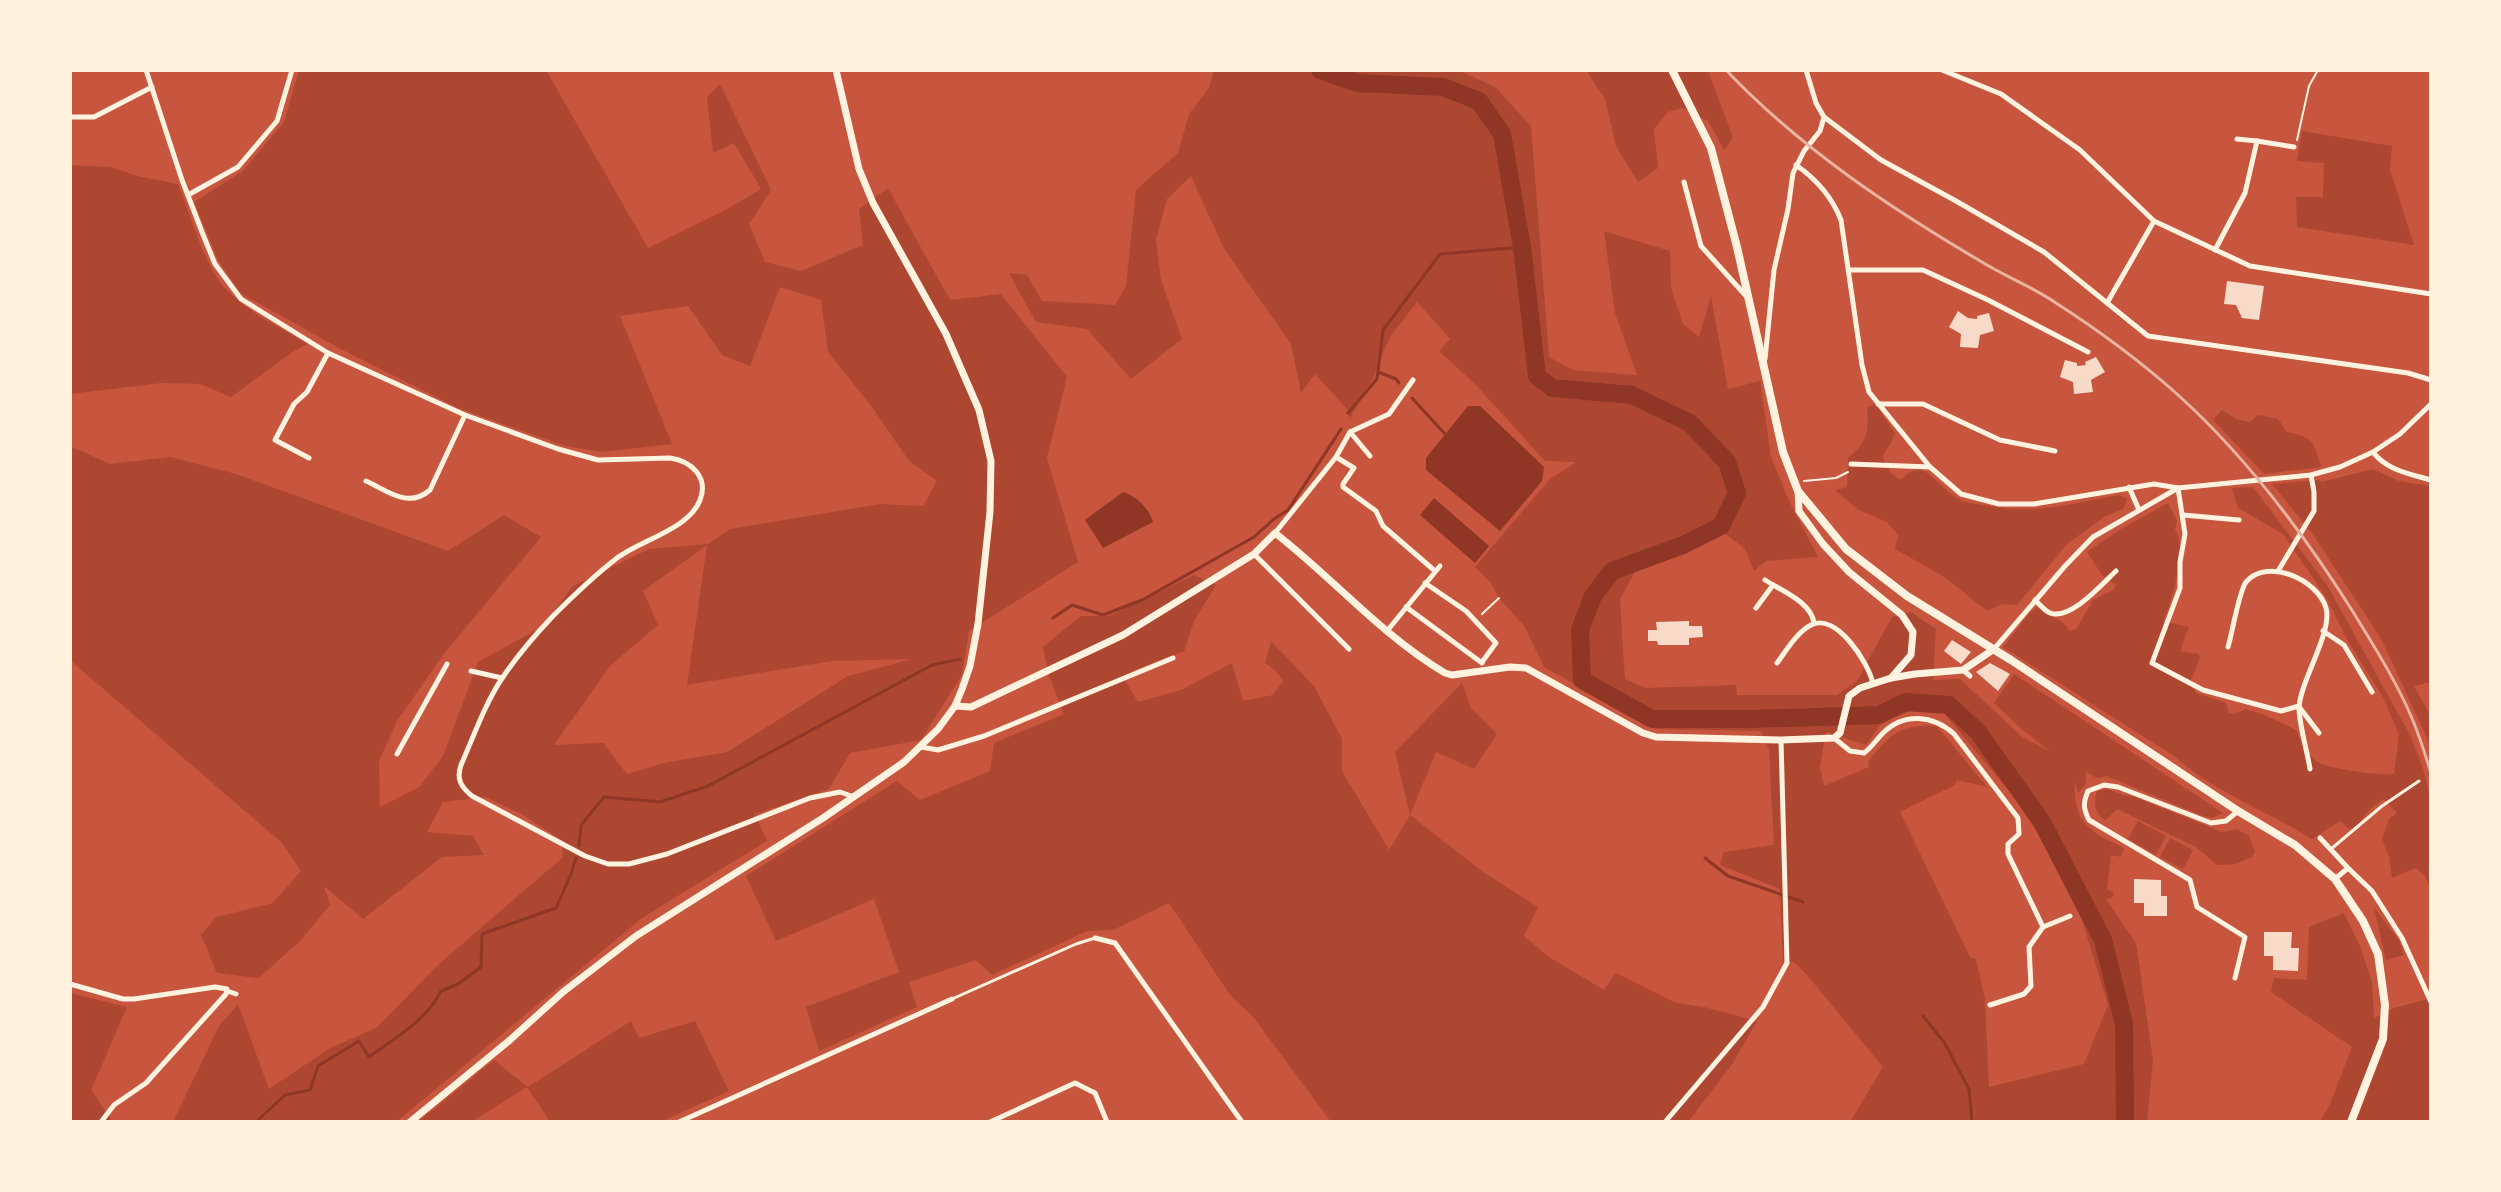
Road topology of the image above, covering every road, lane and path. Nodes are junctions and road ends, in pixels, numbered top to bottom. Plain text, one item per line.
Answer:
1 (146, 70) edge
2 (292, 70) edge
3 (836, 70) edge
4 (1672, 70) edge
5 (1806, 70) edge
6 (1942, 70) edge
7 (2318, 70) edge
8 (152, 87) junction
9 (70, 117) edge
10 (1824, 117) junction
11 (2237, 139) dead end
12 (2257, 141) junction
13 (2295, 146) joint
14 (1796, 165) junction
15 (1684, 182) dead end
16 (188, 195) junction
17 (2154, 221) junction
18 (2215, 250) junction
19 (1849, 270) junction
20 (2431, 294) edge
21 (1749, 299) junction
22 (2107, 303) junction
23 (2088, 352) dead end
24 (328, 353) junction
25 (1764, 368) junction
26 (1413, 380) dead end
27 (2431, 380) edge
28 (1878, 404) junction
29 (2431, 404) edge
30 (465, 415) junction
31 (1350, 432) junction
32 (2055, 451) dead end
33 (2373, 452) junction
34 (1370, 456) dead end
35 (1336, 457) junction
36 (309, 458) dead end
37 (1851, 464) joint
38 (1930, 467) junction
39 (2311, 475) junction
40 (2431, 480) edge
41 (366, 481) dead end
42 (2129, 487) junction
43 (1797, 488) junction
44 (2178, 488) junction
45 (2139, 510) junction
46 (2183, 515) junction
47 (2239, 520) dead end
48 (1275, 533) junction
49 (1254, 554) junction
50 (2116, 571) dead end
51 (2278, 571) junction
52 (1765, 580) dead end
53 (1425, 583) junction
54 (1773, 585) junction
55 (1499, 598) dead end
56 (2035, 600) junction
57 (1406, 607) junction
58 (1756, 608) dead end
59 (1475, 620) junction
60 (1814, 623) junction
61 (2323, 631) junction
62 (1386, 632) junction
63 (2228, 647) dead end
64 (1349, 649) dead end
65 (1994, 649) junction
66 (1173, 658) dead end
67 (1482, 662) junction
68 (1777, 663) dead end
69 (447, 664) dead end
70 (1963, 670) junction
71 (471, 671) dead end
72 (1482, 672) junction
73 (1970, 676) dead end
74 (502, 678) junction
75 (1891, 678) junction
76 (1873, 684) junction
77 (2372, 692) dead end
78 (955, 706) junction
79 (2299, 706) junction
80 (2319, 733) dead end
81 (1834, 738) junction
82 (1781, 740) junction
83 (921, 747) junction
84 (397, 754) dead end
85 (2310, 769) dead end
86 (2419, 781) dead end
87 (855, 797) junction
88 (2238, 811) junction
89 (2320, 838) dead end
90 (2331, 849) junction
91 (2348, 868) junction
92 (2335, 879) junction
93 (2070, 916) dead end
94 (2043, 927) junction
95 (1095, 938) joint
96 (2235, 978) dead end
97 (70, 984) edge
98 (227, 991) junction
99 (236, 994) dead end
100 (952, 999) joint
101 (2431, 1002) edge
102 (1990, 1005) dead end
103 (682, 1121) edge
104 (994, 1121) edge
105 (101, 1122) edge
106 (410, 1122) edge
107 (1107, 1122) edge
108 (1242, 1122) edge
109 (1665, 1122) edge
110 (2351, 1122) edge

1 - 8 street
2 - 16 street
3 - 78 main road
4 - 21 main road
5 - 10 street
6 - 17 street
7 - 13 path
8 - 9 street
8 - 16 street
10 - 14 street
10 - 22 street
11 - 12 street
12 - 13 street
12 - 18 street
14 - 19 street
14 - 25 street
15 - 21 street
16 - 24 street
17 - 18 street
17 - 22 street
18 - 20 street
19 - 23 street
19 - 28 street
21 - 25 main road
22 - 27 street
24 - 30 street
24 - 36 street
25 - 43 main road
26 - 31 street
28 - 32 street
28 - 38 street
29 - 33 street
30 - 41 street
30 - 74 street
31 - 34 street
31 - 35 street
33 - 39 street
33 - 40 street
35 - 48 street
35 - 53 street
37 - 38 street
37 - 43 path
38 - 42 street
39 - 44 street
39 - 51 street
42 - 44 street
42 - 45 street
43 - 65 main road
43 - 75 main road
44 - 45 street
44 - 46 street
45 - 56 street
46 - 47 street
46 - 79 street
48 - 49 main road
48 - 62 main road
49 - 64 street
49 - 78 main road
50 - 56 street
51 - 61 street
51 - 63 street
52 - 54 street
53 - 57 street
53 - 59 street
54 - 58 street
54 - 60 street
55 - 59 path
56 - 65 street
57 - 62 street
57 - 67 street
59 - 67 street
60 - 68 street
60 - 76 street
61 - 77 street
61 - 79 street
62 - 72 main road
65 - 70 main road
65 - 88 main road
66 - 83 street
67 - 72 street
69 - 84 street
70 - 73 street
70 - 75 main road
71 - 74 street
72 - 82 main road
74 - 87 street
75 - 76 main road
76 - 81 main road
78 - 83 main road
79 - 80 street
79 - 85 street
81 - 82 main road
81 - 94 street
82 - 109 street
83 - 87 main road
86 - 90 lane
87 - 106 main road
88 - 92 main road
88 - 96 street
89 - 90 street
90 - 91 street
91 - 92 street
91 - 101 street
92 - 110 main road
93 - 94 street
94 - 102 street
95 - 100 lane
95 - 108 street
97 - 98 street
98 - 99 street
98 - 105 street
100 - 103 street
104 - 107 street

